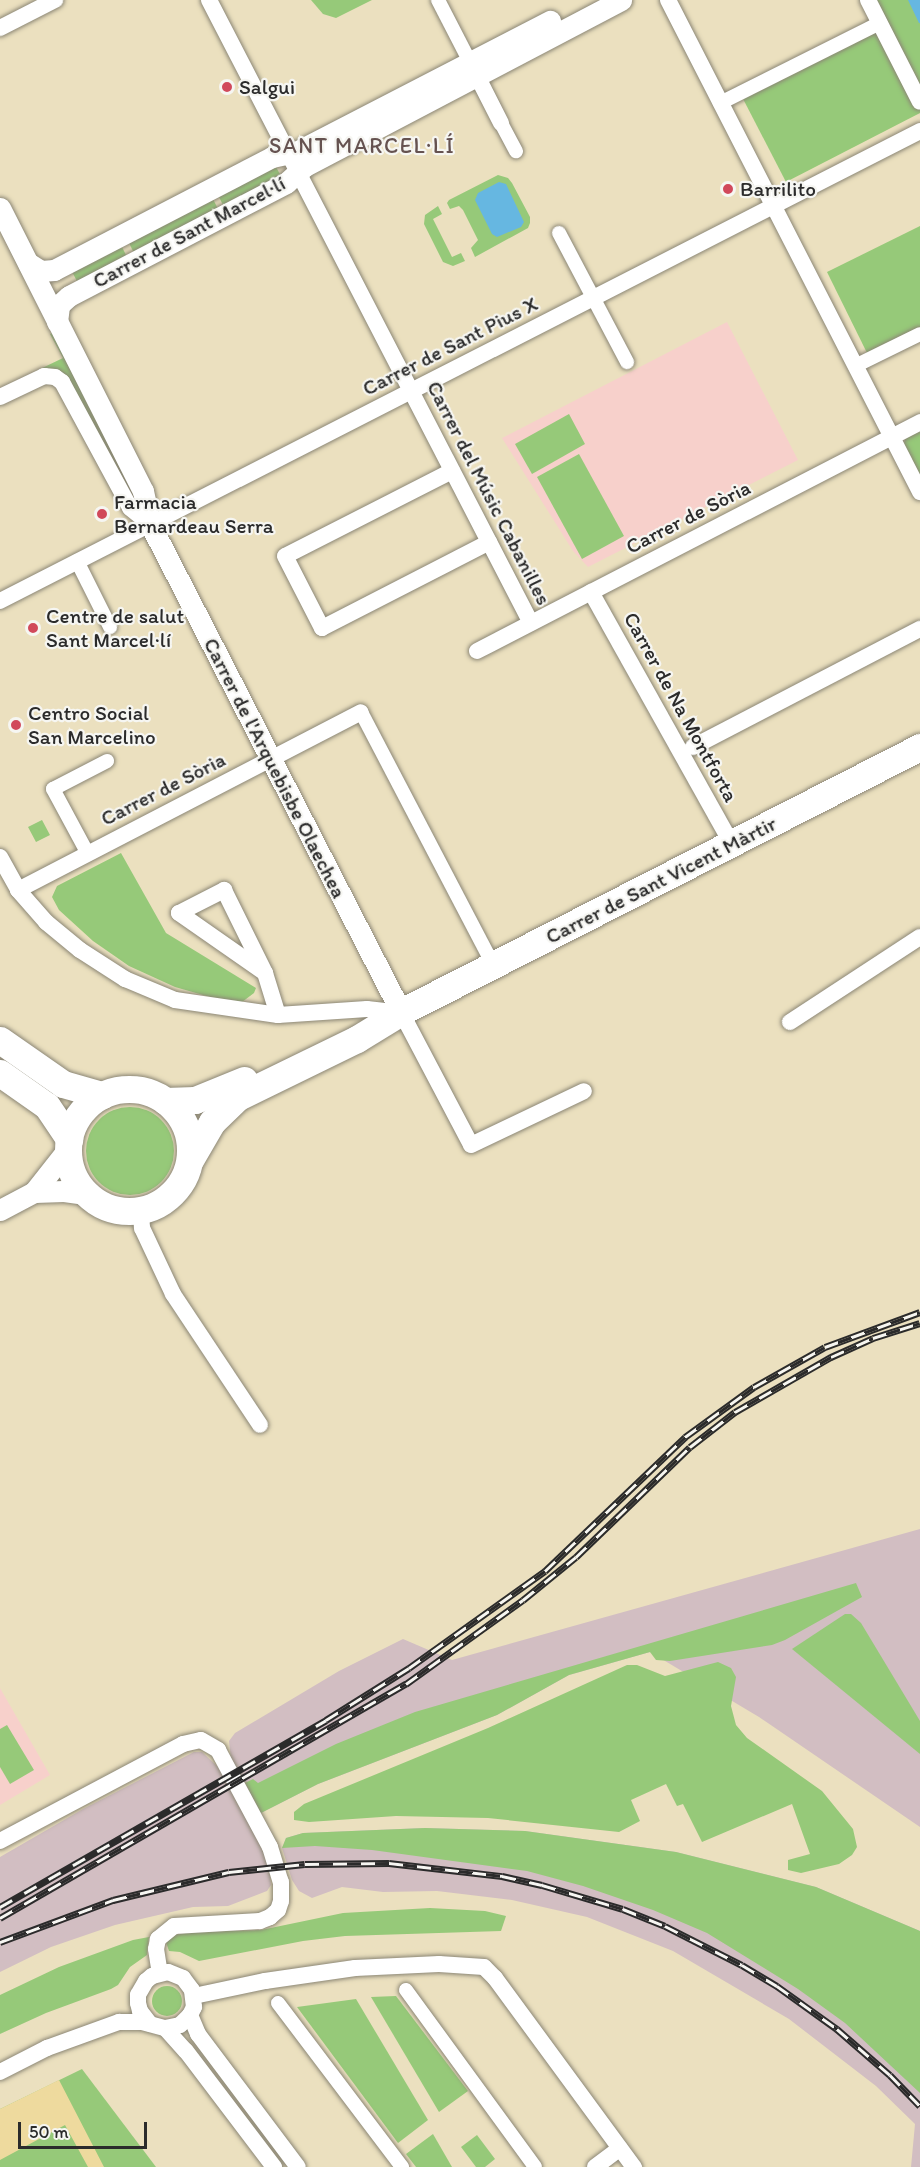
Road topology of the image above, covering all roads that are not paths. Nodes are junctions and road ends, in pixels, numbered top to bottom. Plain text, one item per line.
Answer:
1 (55, 0) edge
2 (209, 0) edge
3 (438, 0) edge
4 (591, 0) edge
5 (621, 0) edge
6 (668, 0) edge
7 (868, 0) edge
8 (880, 23) junction
9 (0, 28) edge
10 (473, 69) junction
11 (920, 102) edge
12 (720, 103) junction
13 (501, 123) joint
14 (920, 131) edge
15 (516, 151) dead end
16 (288, 153) junction
17 (298, 173) junction
18 (773, 205) junction
19 (0, 208) edge
20 (559, 233) dead end
21 (28, 263) junction
22 (593, 298) junction
23 (57, 322) junction
24 (920, 334) edge
25 (627, 362) dead end
26 (855, 366) junction
27 (410, 391) junction
28 (0, 397) edge
29 (920, 422) edge
30 (892, 437) junction
31 (452, 471) junction
32 (920, 492) edge
33 (150, 524) junction
34 (489, 542) junction
35 (77, 561) junction
36 (591, 592) junction
37 (0, 601) edge
38 (531, 624) junction
39 (110, 627) dead end
40 (920, 629) edge
41 (477, 651) dead end
42 (361, 712) joint
43 (693, 747) dead end
44 (920, 747) edge
45 (271, 759) junction
46 (107, 761) dead end
47 (732, 844) junction
48 (88, 854) junction
49 (0, 857) edge
50 (18, 890) junction
51 (920, 937) edge
52 (493, 964) junction
53 (265, 973) junction
54 (394, 1011) junction
55 (278, 1015) junction
56 (790, 1022) dead end
57 (0, 1040) edge
58 (0, 1073) edge
59 (584, 1091) dead end
60 (102, 1095) junction
61 (165, 1101) junction
62 (69, 1144) junction
63 (190, 1160) junction
64 (34, 1192) junction
65 (86, 1194) junction
66 (0, 1210) edge
67 (141, 1210) junction
68 (260, 1425) dead end
69 (0, 1841) edge
70 (160, 1973) junction
71 (406, 1990) dead end
72 (138, 1995) junction
73 (194, 1996) junction
74 (278, 2003) dead end
75 (190, 2015) junction
76 (119, 2022) junction
77 (158, 2026) junction
78 (0, 2072) edge
79 (620, 2148) junction
80 (274, 2167) edge
81 (298, 2167) edge
82 (402, 2167) edge
83 (535, 2167) edge
84 (595, 2167) edge
85 (634, 2167) edge

1 - 9 street
2 - 16 street, Carrer del Músic Cabanilles
3 - 10 street
4 - 10 street, Carrer de Sant Marcel·lí
5 - 10 street, Carrer de Sant Marcel·lí
6 - 12 street
7 - 8 street
8 - 11 street
8 - 12 street
10 - 13 street
10 - 16 street, Carrer de Sant Marcel·lí
10 - 17 street, Carrer de Sant Marcel·lí
12 - 18 street
13 - 15 street
14 - 18 street, Carrer de Sant Pius X
16 - 17 street, Carrer del Músic Cabanilles
16 - 21 street, Carrer de Sant Marcel·lí
17 - 23 street, Carrer de Sant Marcel·lí
17 - 27 street, Carrer del Músic Cabanilles
18 - 22 street, Carrer de Sant Pius X
18 - 26 street
19 - 21 street, Carrer de l'Arquebisbe Olaechea
20 - 22 street
21 - 23 street, Carrer de l'Arquebisbe Olaechea
22 - 25 street
22 - 27 street, Carrer de Sant Pius X
23 - 33 street, Carrer de l'Arquebisbe Olaechea
24 - 26 street
26 - 30 street
27 - 31 street, Carrer del Músic Cabanilles
27 - 33 street, Carrer de Sant Pius X
28 - 33 street, Carrer de l'Arquebisbe Olaechea
29 - 30 street, Carrer de Sòria
30 - 32 street
30 - 36 street, Carrer de Sòria
31 - 34 street, Carrer del Músic Cabanilles
31 - 34 street
33 - 35 street, Carrer de Sant Pius X
33 - 45 street, Carrer de l'Arquebisbe Olaechea
34 - 38 street, Carrer del Músic Cabanilles
35 - 37 street, Carrer de Sant Pius X
35 - 39 street
36 - 38 street, Carrer de Sòria
36 - 47 street, Carrer de Na Montforta
38 - 41 street, Carrer de Sòria
40 - 43 street
42 - 45 street, Carrer de Sòria
42 - 52 street
44 - 47 main road, Carrer de Sant Vicent Màrtir
45 - 48 street, Carrer de Sòria
45 - 54 street, Carrer de l'Arquebisbe Olaechea
46 - 48 street
47 - 52 main road, Carrer de Sant Vicent Màrtir
48 - 50 street, Carrer de Sòria
49 - 50 street
50 - 55 street
51 - 56 street
52 - 54 main road, Carrer de Sant Vicent Màrtir
53 - 53 street
53 - 55 street
54 - 55 street
54 - 59 street
54 - 61 main road, Carrer de Sant Vicent Màrtir
54 - 63 main road, Carrer de Sant Vicent Màrtir
57 - 60 main road
58 - 62 main road
60 - 61 main road
60 - 62 main road
61 - 63 main road
62 - 64 street
62 - 65 main road
63 - 67 main road
64 - 65 street
64 - 66 street
65 - 67 main road
67 - 68 street
69 - 70 street
70 - 72 street
70 - 73 street
71 - 83 street
72 - 76 street
72 - 77 street
73 - 75 street
73 - 79 street
74 - 82 street
75 - 77 street
75 - 81 street
76 - 77 street
76 - 78 street
77 - 80 street
79 - 84 street
79 - 85 street

